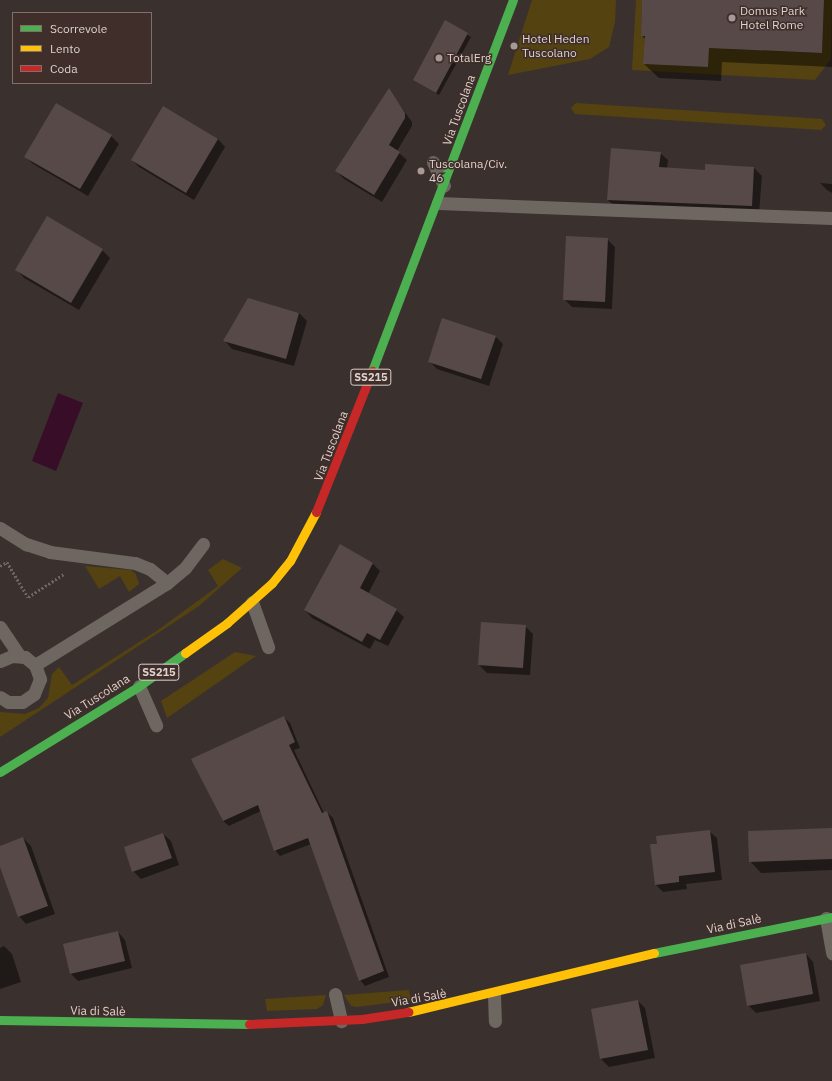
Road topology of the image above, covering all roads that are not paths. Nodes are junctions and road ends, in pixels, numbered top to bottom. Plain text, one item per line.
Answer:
1 (513, 0) edge
2 (433, 162) dead end
3 (444, 186) junction
4 (438, 203) junction
5 (832, 218) edge
6 (0, 528) edge
7 (203, 544) dead end
8 (167, 583) junction
9 (252, 602) junction
10 (0, 627) edge
11 (268, 647) dead end
12 (19, 655) junction
13 (0, 661) edge
14 (35, 666) junction
15 (139, 686) junction
16 (0, 697) edge
17 (156, 725) dead end
18 (0, 772) edge
19 (829, 917) edge
20 (832, 953) edge
21 (335, 994) dead end
22 (494, 995) junction
23 (0, 1020) edge
24 (341, 1021) junction
25 (495, 1021) dead end

1 - 3 main road, Via Tuscolana / SS215
2 - 3 lane
3 - 4 main road, Via Tuscolana / SS215
4 - 5 lane
4 - 9 main road, Via Tuscolana / SS215
6 - 8 lane
7 - 8 lane
8 - 14 lane
9 - 11 lane
9 - 15 main road, Via Tuscolana / SS215
10 - 12 lane
12 - 13 lane
12 - 14 lane
14 - 16 lane
15 - 17 lane
15 - 18 main road, Via Tuscolana / SS215
19 - 20 lane
19 - 22 main road, Via di Salè
21 - 24 lane
22 - 24 main road, Via di Salè
22 - 25 lane
23 - 24 main road, Via di Salè

